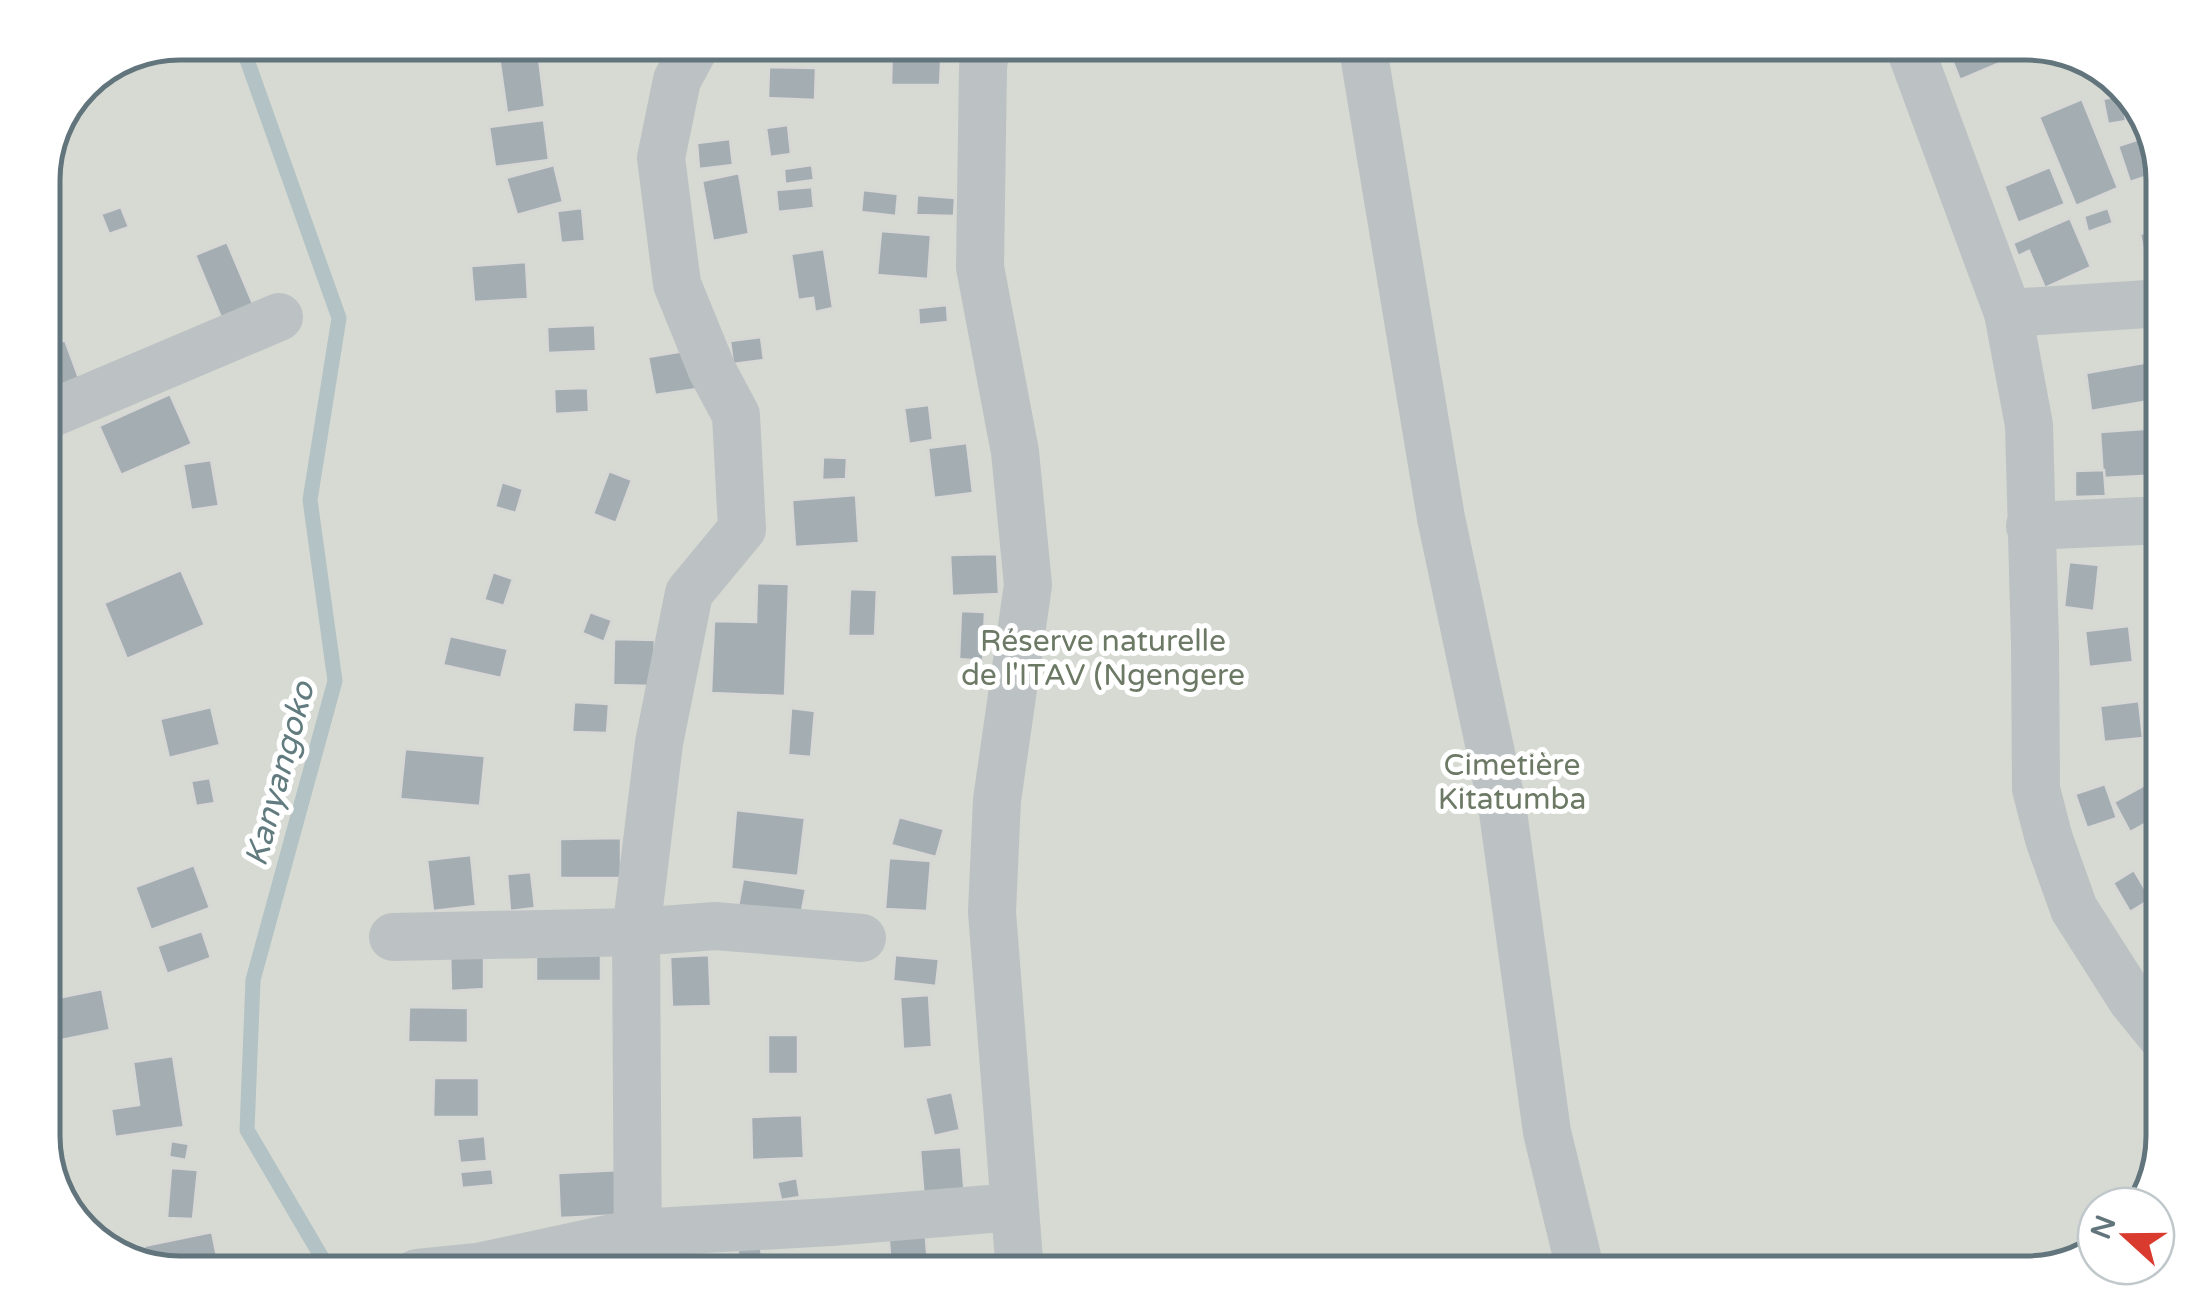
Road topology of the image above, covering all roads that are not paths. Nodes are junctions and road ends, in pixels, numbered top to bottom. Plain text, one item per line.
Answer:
1 (688, 60) edge
2 (984, 60) edge
3 (1365, 60) edge
4 (1915, 60) edge
5 (2146, 304) edge
6 (2008, 313) junction
7 (279, 318) dead end
8 (60, 410) edge
9 (2146, 521) edge
10 (2030, 526) junction
11 (636, 932) junction
12 (393, 937) dead end
13 (862, 938) dead end
14 (2146, 1017) edge
15 (1014, 1207) junction
16 (637, 1253) edge
17 (605, 1256) edge
18 (1018, 1256) edge
19 (1577, 1256) edge

1 - 11 street
2 - 15 street
3 - 19 street
4 - 6 street
5 - 6 street
6 - 10 street
7 - 8 street
9 - 10 street
10 - 14 street
11 - 12 street
11 - 13 street
11 - 16 street
15 - 16 street
15 - 18 street
16 - 17 street

